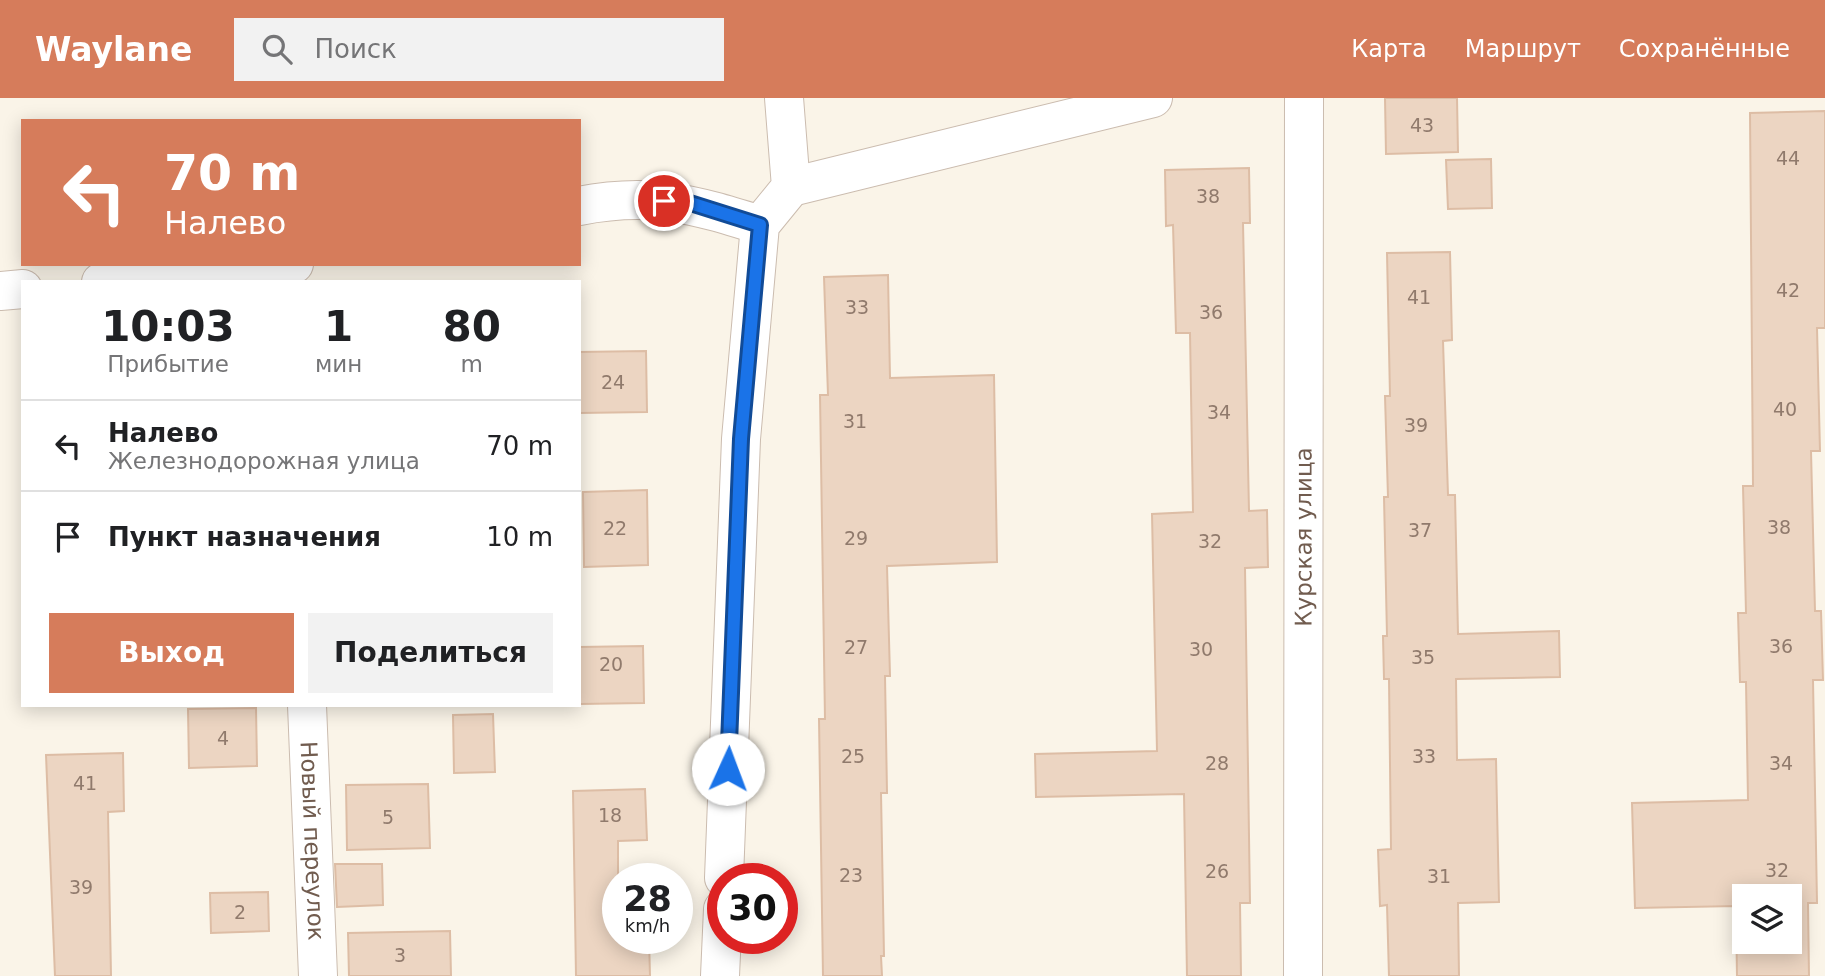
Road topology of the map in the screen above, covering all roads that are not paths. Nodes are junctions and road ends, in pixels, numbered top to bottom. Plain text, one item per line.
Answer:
1 (784, 98) edge
2 (1153, 98) edge
3 (1304, 98) edge
4 (791, 187) junction
5 (581, 206) edge
6 (760, 225) junction
7 (290, 270) edge
8 (132, 280) edge
9 (21, 289) edge
10 (0, 290) edge
11 (307, 707) edge
12 (725, 863) edge
13 (721, 954) edge
14 (318, 976) edge
15 (720, 976) edge
16 (1303, 976) edge

1 - 4 street
2 - 4 street
3 - 16 street, Курская улица
4 - 6 street
5 - 6 street
6 - 12 street
7 - 8 street
9 - 10 street
11 - 14 street, Новый переулок
13 - 15 street

